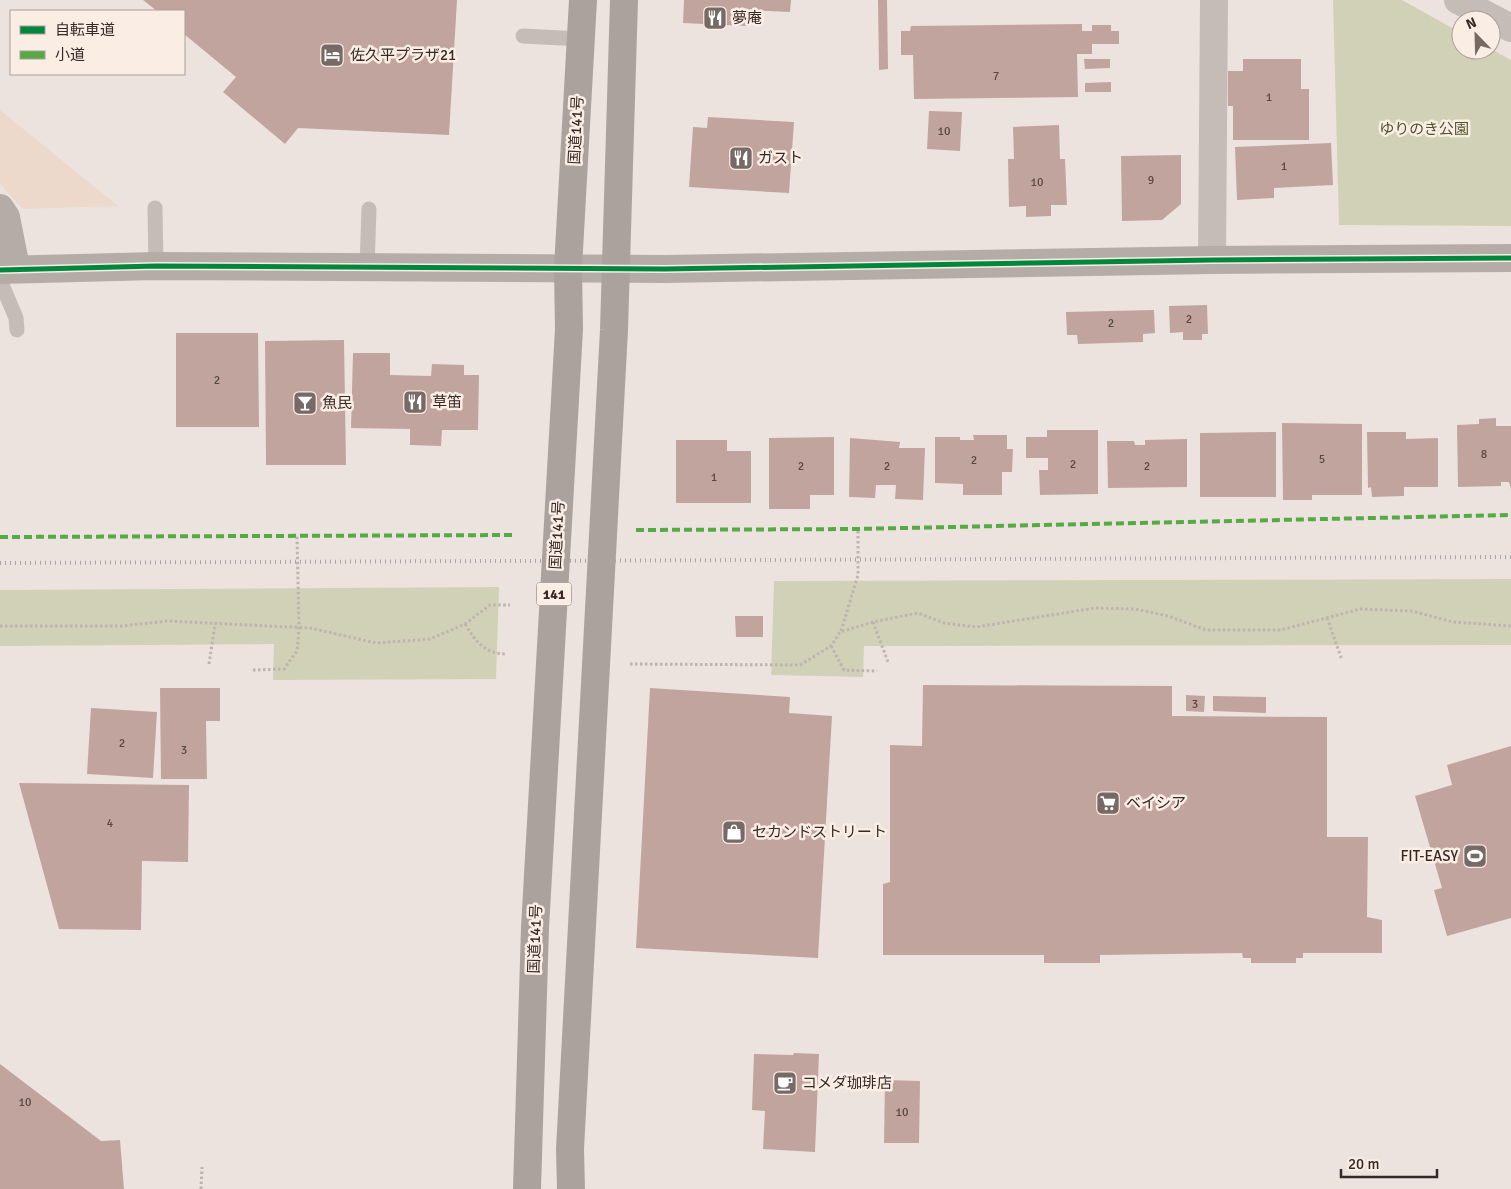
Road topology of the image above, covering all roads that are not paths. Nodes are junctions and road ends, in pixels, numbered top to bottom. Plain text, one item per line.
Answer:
1 (583, 0) edge
2 (624, 0) edge
3 (1214, 0) edge
4 (1458, 0) edge
5 (1511, 28) edge
6 (523, 36) dead end
7 (581, 40) junction
8 (0, 208) edge
9 (155, 208) dead end
10 (369, 208) dead end
11 (1511, 258) edge
12 (1212, 260) junction
13 (156, 266) junction
14 (367, 268) junction
15 (568, 268) junction
16 (616, 268) junction
17 (5, 273) edge
18 (17, 330) dead end
19 (527, 1189) edge
20 (571, 1189) edge

1 - 7 highway, 国道141号 / 141
2 - 16 highway
3 - 12 street
4 - 5 street
6 - 7 lane
7 - 15 highway, 国道141号 / 141
8 - 17 street
9 - 13 lane
10 - 14 lane
11 - 12 street
12 - 16 street
13 - 14 street
13 - 17 street
14 - 15 street
15 - 16 street
15 - 19 highway, 国道141号 / 141
16 - 20 highway
17 - 18 lane

